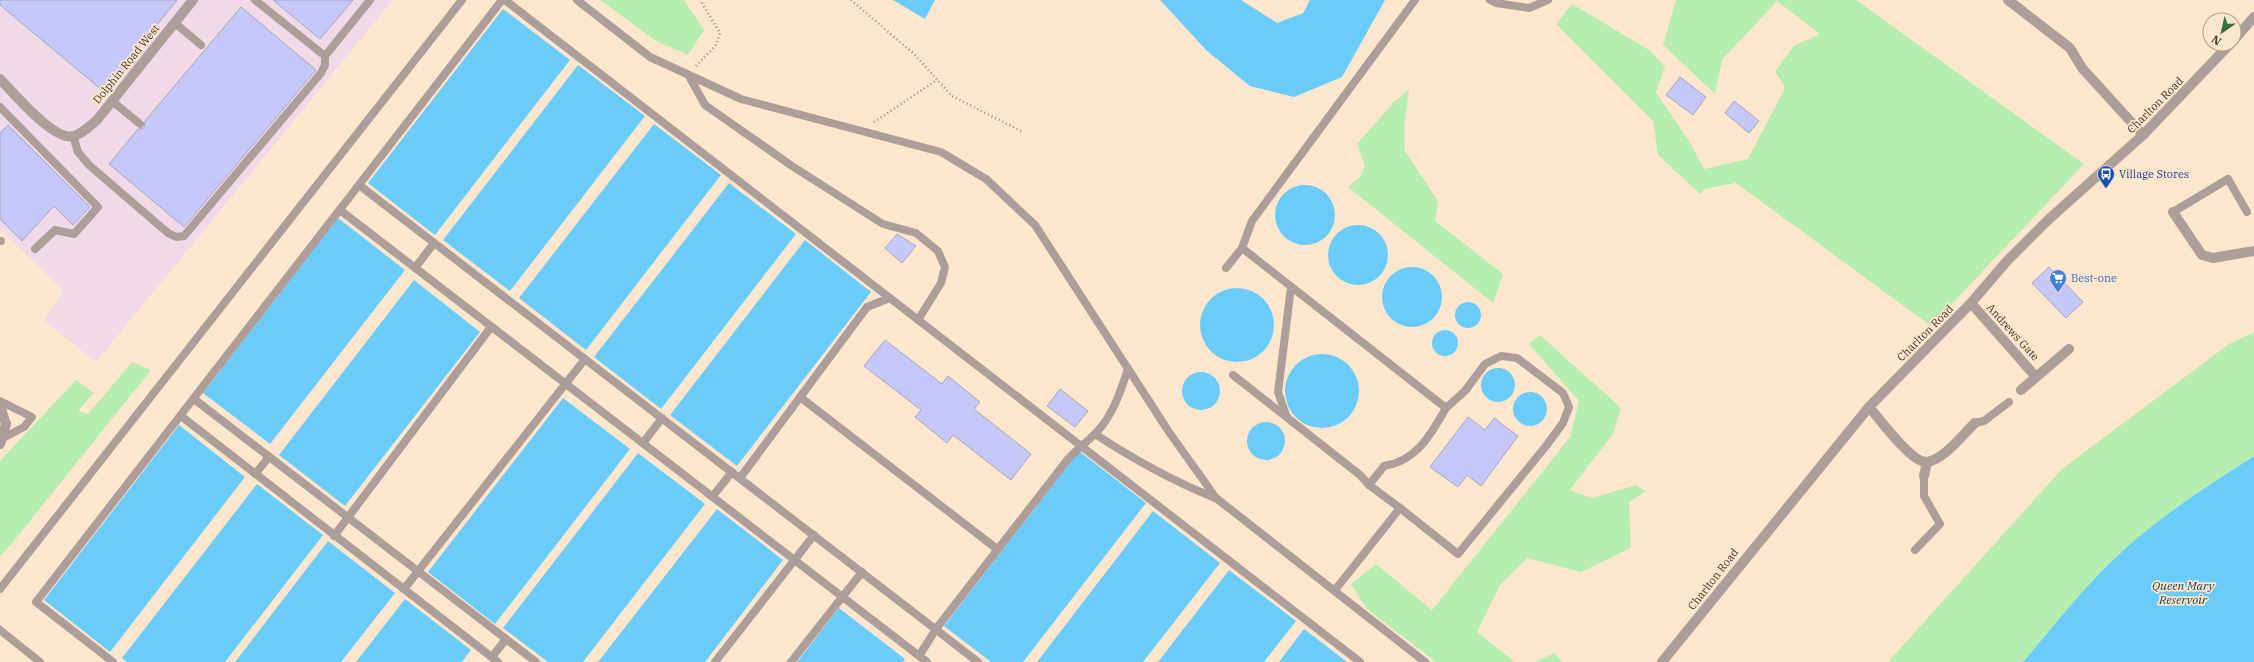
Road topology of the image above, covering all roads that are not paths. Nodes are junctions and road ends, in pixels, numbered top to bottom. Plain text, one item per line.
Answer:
1 (193, 0) edge
2 (255, 0) edge
3 (370, 0) edge
4 (462, 0) edge
5 (502, 0) edge
6 (505, 0) edge
7 (577, 0) edge
8 (1415, 0) edge
9 (1490, 0) edge
10 (1548, 0) edge
11 (2008, 0) edge
12 (2254, 17) edge
13 (175, 23) junction
14 (2242, 31) edge
15 (201, 45) dead end
16 (2222, 52) edge
17 (325, 56) junction
18 (689, 76) junction
19 (0, 79) edge
20 (112, 101) junction
21 (0, 108) edge
22 (3, 117) edge
23 (140, 124) dead end
24 (2143, 135) junction
25 (73, 136) junction
26 (359, 185) junction
27 (340, 210) junction
28 (2173, 212) joint
29 (2248, 212) dead end
30 (434, 243) junction
31 (1242, 248) junction
32 (36, 249) dead end
33 (2254, 251) edge
34 (415, 268) junction
35 (1226, 268) dead end
36 (1291, 287) junction
37 (890, 298) junction
38 (1971, 304) junction
39 (918, 320) junction
40 (491, 327) junction
41 (2069, 349) dead end
42 (585, 359) junction
43 (1128, 369) junction
44 (1233, 375) dead end
45 (2036, 377) junction
46 (566, 384) junction
47 (2021, 390) dead end
48 (800, 397) junction
49 (194, 399) junction
50 (0, 401) edge
51 (2009, 402) dead end
52 (0, 406) edge
53 (1869, 407) junction
54 (1446, 408) junction
55 (181, 416) junction
56 (662, 418) junction
57 (1289, 419) junction
58 (1975, 423) joint
59 (1096, 434) junction
60 (2, 441) edge
61 (642, 443) junction
62 (1080, 445) junction
63 (269, 457) junction
64 (1927, 462) junction
65 (732, 472) junction
66 (255, 474) junction
67 (1924, 476) joint
68 (740, 478) junction
69 (1369, 485) junction
70 (712, 497) junction
71 (1216, 498) junction
72 (1400, 508) junction
73 (348, 517) junction
74 (814, 535) junction
75 (334, 536) junction
76 (997, 549) junction
77 (1915, 550) dead end
78 (794, 560) junction
79 (418, 571) junction
80 (862, 572) junction
81 (0, 589) edge
82 (404, 590) junction
83 (1335, 590) junction
84 (842, 596) junction
85 (936, 629) junction
86 (0, 630) edge
87 (506, 639) junction
88 (919, 656) junction
89 (495, 660) edge
90 (40, 662) edge
91 (113, 662) edge
92 (536, 662) edge
93 (715, 662) edge
94 (791, 662) edge
95 (927, 662) edge
96 (978, 662) edge
97 (1360, 662) edge
98 (1425, 662) edge
99 (1662, 662) edge

1 - 13 street, Dolphin Road West
2 - 17 lane
3 - 17 lane
4 - 81 lane
5 - 26 lane
6 - 37 lane
7 - 18 lane
8 - 31 lane
9 - 10 lane
11 - 24 street
12 - 14 street
13 - 15 lane
13 - 20 street, Dolphin Road West
16 - 24 street, Charlton Road
17 - 25 lane
18 - 39 lane
18 - 43 lane
19 - 25 street
20 - 23 lane
20 - 25 street, Dolphin Road West
21 - 22 lane
22 - 32 lane
24 - 38 street, Charlton Road
26 - 27 lane
26 - 30 lane
27 - 34 lane
27 - 49 lane
28 - 29 lane
28 - 33 street
30 - 34 lane
30 - 42 lane
31 - 35 lane
31 - 36 lane
34 - 40 lane
36 - 54 lane
36 - 57 lane
37 - 39 lane
37 - 48 lane
38 - 45 street, Andrews Gate
38 - 53 street, Charlton Road
39 - 62 lane
40 - 46 lane
40 - 73 lane
41 - 45 street, Andrews Gate
42 - 46 lane
42 - 56 lane
43 - 59 lane
43 - 71 lane
44 - 57 lane
45 - 47 street, Andrews Gate
46 - 61 lane
46 - 79 lane
48 - 68 lane
48 - 76 lane
49 - 55 lane
49 - 63 lane
50 - 60 lane
51 - 58 lane
52 - 60 street
53 - 64 street
53 - 99 street, Charlton Road
54 - 69 lane
54 - 72 lane
55 - 66 lane
55 - 91 lane
56 - 61 lane
56 - 65 lane
57 - 69 lane
58 - 64 street
59 - 62 lane
59 - 71 lane
61 - 70 lane
62 - 76 lane
62 - 97 lane
63 - 66 lane
63 - 73 lane
64 - 67 street
65 - 68 lane
65 - 70 lane
66 - 75 lane
67 - 77 lane
68 - 74 lane
69 - 72 lane
70 - 78 lane
71 - 83 lane
72 - 83 lane
73 - 75 lane
73 - 79 lane
74 - 78 lane
74 - 80 lane
75 - 82 lane
76 - 85 lane
78 - 84 lane
78 - 93 lane
79 - 82 lane
79 - 87 lane
80 - 84 lane
80 - 85 lane
82 - 89 lane
83 - 98 lane
84 - 88 lane
84 - 94 lane
85 - 88 lane
85 - 96 lane
86 - 90 lane
87 - 89 lane
87 - 92 lane
88 - 95 lane

